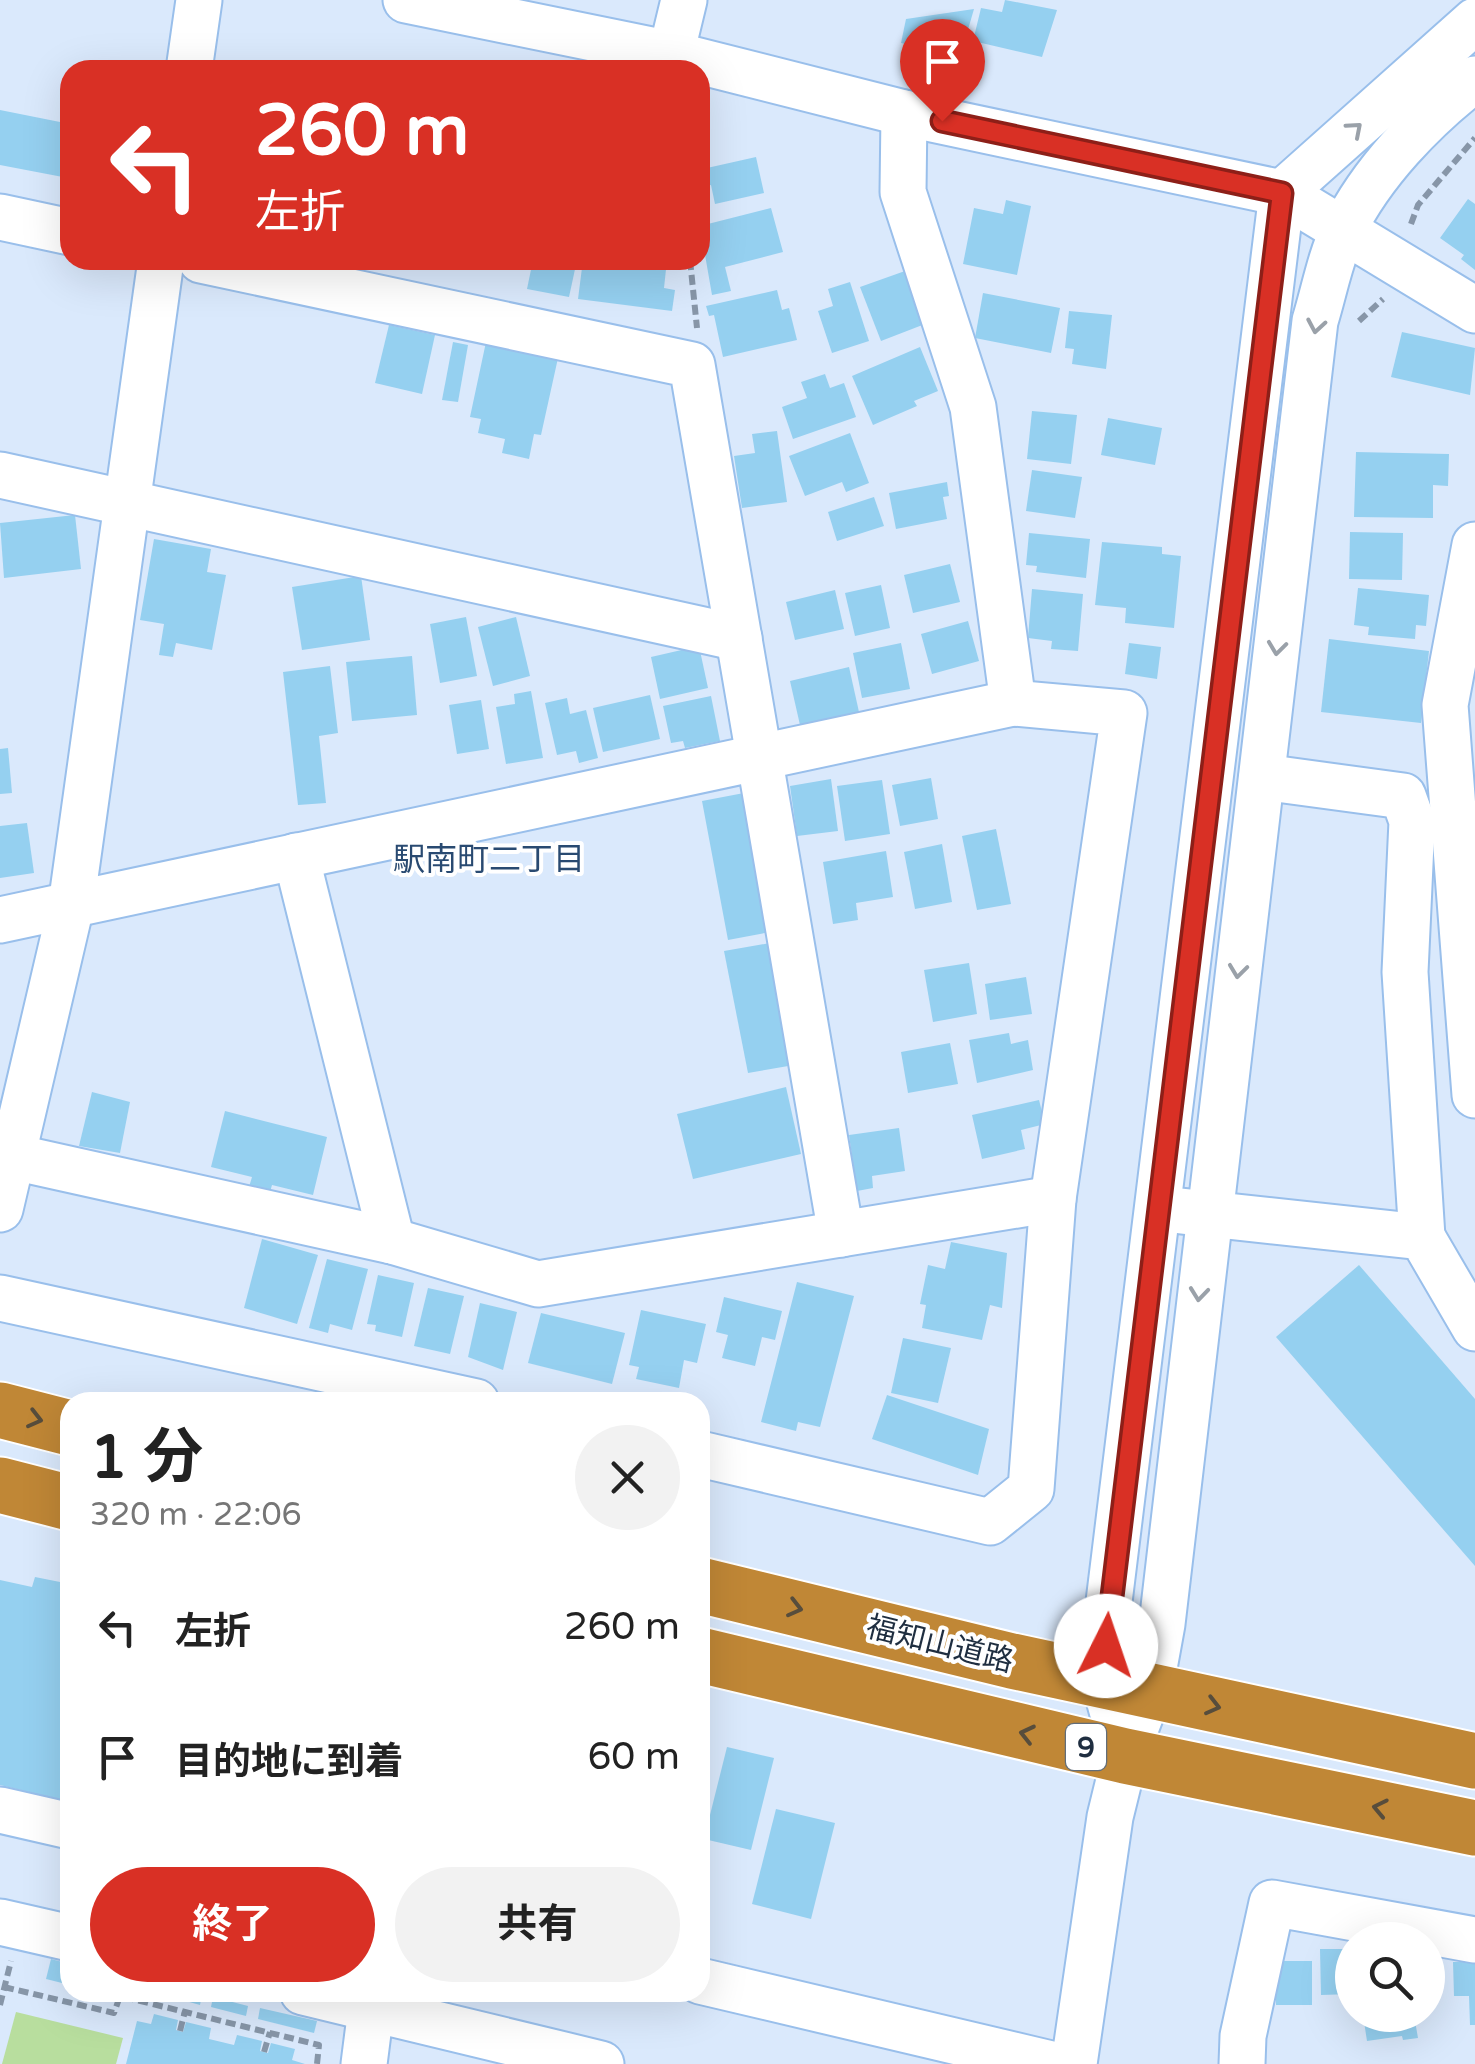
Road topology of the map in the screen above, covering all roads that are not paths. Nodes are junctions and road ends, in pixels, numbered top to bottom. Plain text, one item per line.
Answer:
1 (199, 0) edge
2 (406, 0) edge
3 (684, 0) edge
4 (1475, 21) edge
5 (671, 54) junction
6 (190, 60) edge
7 (695, 60) edge
8 (710, 64) edge
9 (1475, 79) edge
10 (904, 113) junction
11 (1282, 193) junction
12 (0, 217) edge
13 (60, 230) edge
14 (1342, 232) junction
15 (160, 270) edge
16 (248, 270) edge
17 (1475, 310) edge
18 (0, 475) edge
19 (128, 503) junction
20 (1475, 545) edge
21 (739, 638) junction
22 (1013, 703) junction
23 (762, 760) junction
24 (1262, 777) junction
25 (296, 856) junction
26 (70, 906) junction
27 (0, 920) edge
28 (1475, 1095) edge
29 (14, 1157) junction
30 (1054, 1199) junction
31 (0, 1209) edge
32 (1159, 1209) junction
33 (1208, 1214) junction
34 (841, 1234) junction
35 (1422, 1237) junction
36 (392, 1241) junction
37 (0, 1298) edge
38 (1475, 1328) edge
39 (430, 1392) edge
40 (0, 1410) edge
41 (60, 1425) edge
42 (710, 1456) edge
43 (0, 1486) edge
44 (60, 1501) edge
45 (710, 1587) edge
46 (710, 1657) edge
47 (1127, 1686) junction
48 (1125, 1756) junction
49 (1475, 1760) edge
50 (0, 1810) edge
51 (60, 1824) edge
52 (1475, 1828) edge
53 (0, 1922) edge
54 (60, 1936) edge
55 (1475, 1940) edge
56 (710, 1982) edge
57 (343, 2002) edge
58 (372, 2009) junction
59 (364, 2064) edge
60 (601, 2064) edge
61 (1051, 2064) edge
62 (1074, 2064) edge
63 (1242, 2064) edge

1 - 6 street
2 - 5 street
3 - 5 street
11 -> 4 street
5 - 7 street
8 - 10 street
9 - 14 street
10 - 11 street
10 - 22 street
11 - 14 street
11 - 32 street
12 - 13 street
14 - 17 street
14 -> 24 street
15 - 19 street
16 - 21 street
18 - 19 street
19 - 21 street
19 - 26 street
20 - 28 street
21 - 23 street
22 - 23 street
22 - 30 street
23 - 25 street
23 - 34 street
24 -> 33 street
24 - 35 street
25 - 26 street
25 - 36 street
26 - 27 street
26 - 29 street
29 - 31 street
29 - 36 street
30 - 34 street
30 - 42 street
32 - 33 street
32 - 47 street
33 - 35 street
33 -> 47 street
34 - 36 street
35 - 38 street
37 - 39 street
40 -> 41 highway
43 - 44 highway
45 -> 47 highway, 福知山道路 / 9
48 -> 46 highway, 9
47 - 48 street
47 -> 49 highway, 福知山道路 / 9
52 -> 48 highway, 9
48 - 62 street
50 - 51 street
53 - 54 street
55 - 63 street
56 - 61 street
57 - 58 street
58 - 59 street
58 - 60 street

